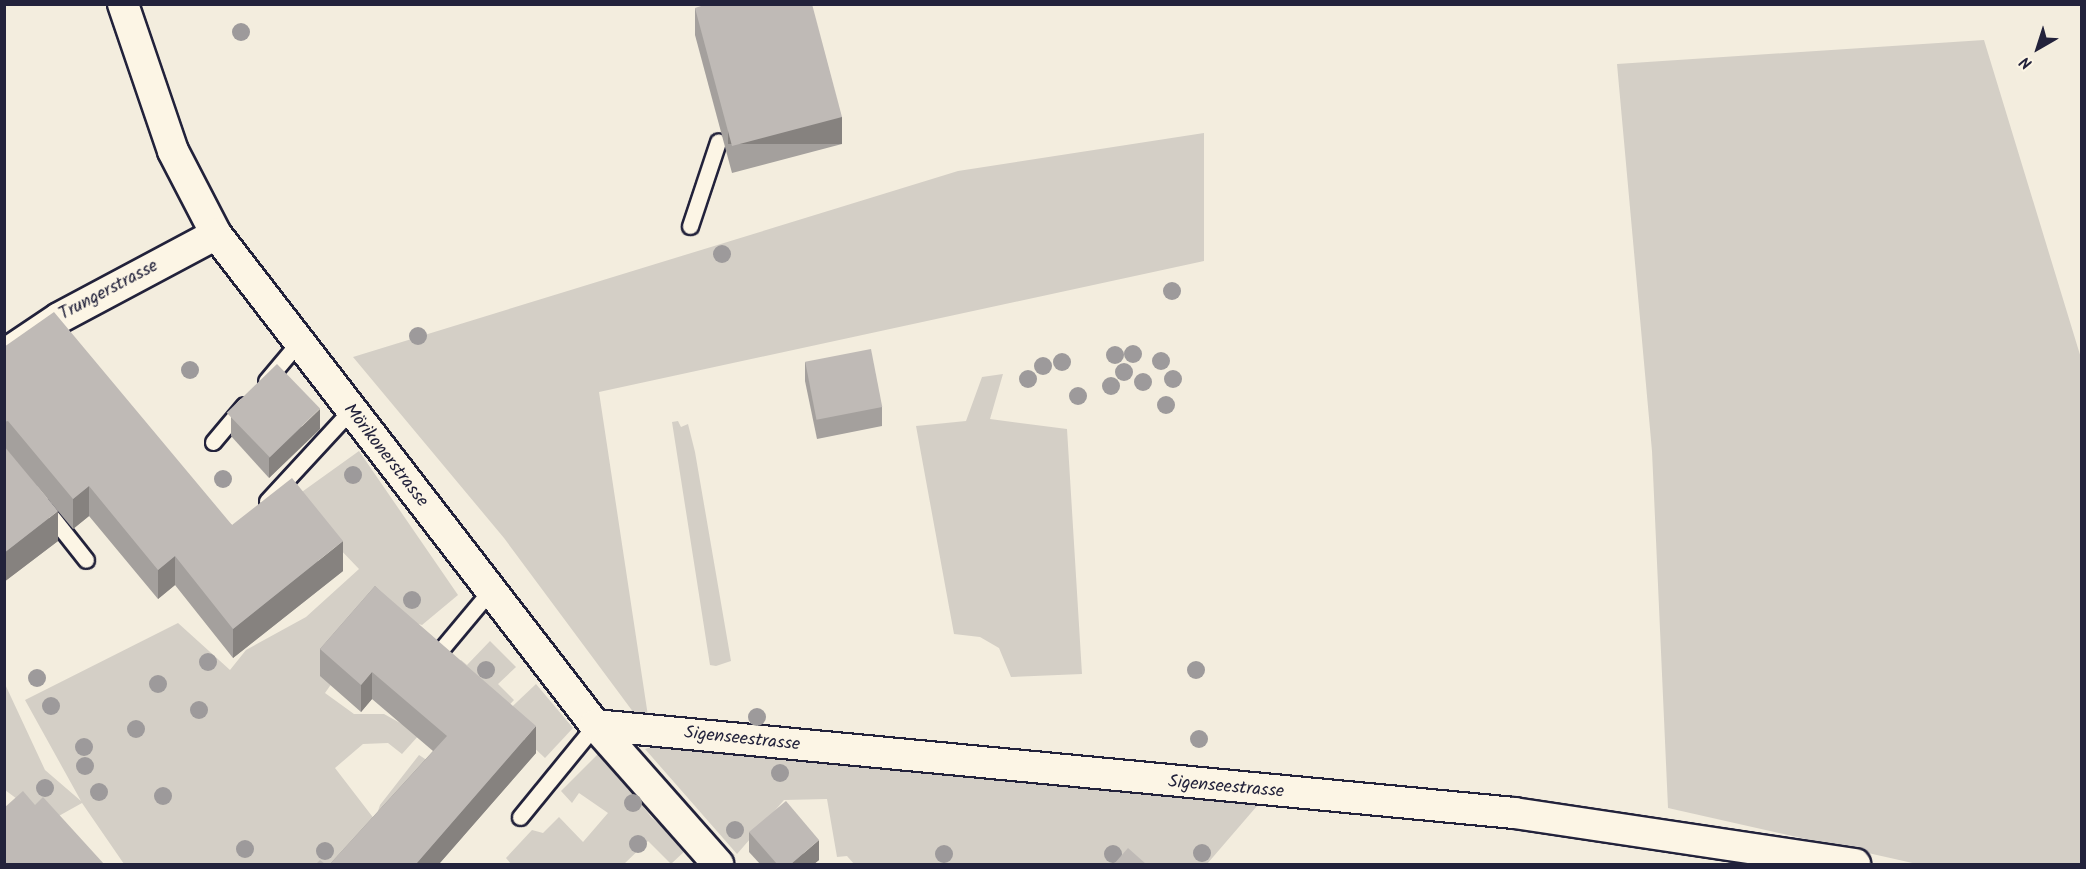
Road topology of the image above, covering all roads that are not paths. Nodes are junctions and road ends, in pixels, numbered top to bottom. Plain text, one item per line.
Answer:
1 (123, 4) edge
2 (718, 142) dead end
3 (690, 226) dead end
4 (216, 234) junction
5 (297, 344) junction
6 (4, 355) edge
7 (350, 411) junction
8 (213, 442) dead end
9 (34, 494) edge
10 (253, 516) edge
11 (86, 560) dead end
12 (490, 591) junction
13 (444, 646) edge
14 (595, 725) junction
15 (520, 817) dead end
16 (718, 864) edge
17 (1855, 864) edge

1 - 4 street, Mörikonerstrasse
2 - 3 lane
4 - 5 street, Mörikonerstrasse
4 - 6 street, Trungerstrasse
5 - 7 street, Mörikonerstrasse
5 - 8 lane
7 - 10 lane
7 - 12 street, Mörikonerstrasse
9 - 11 lane
12 - 13 lane
12 - 14 street, Mörikonerstrasse
14 - 15 lane
14 - 16 street, Mörikonerstrasse
14 - 17 street, Sigenseestrasse

